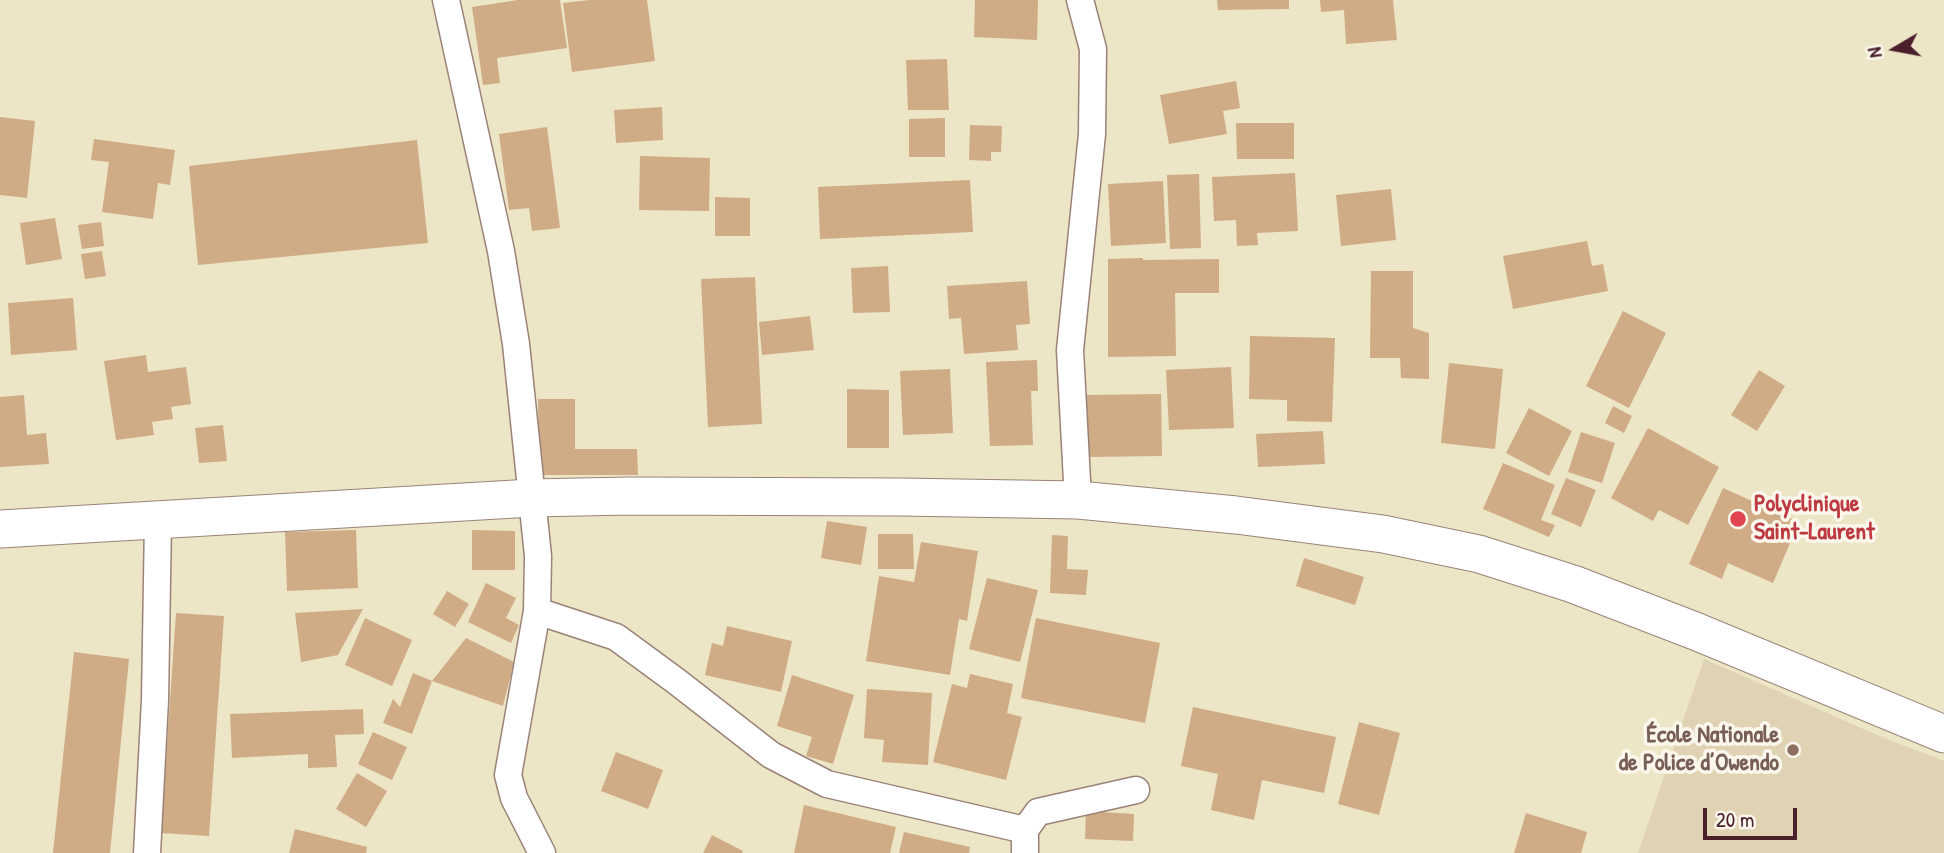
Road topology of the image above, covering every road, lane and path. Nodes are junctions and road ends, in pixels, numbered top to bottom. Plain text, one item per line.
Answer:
1 (446, 0) edge
2 (1080, 0) edge
3 (532, 499) junction
4 (1078, 500) junction
5 (158, 521) junction
6 (0, 529) edge
7 (537, 611) junction
8 (1944, 734) edge
9 (1136, 790) dead end
10 (1025, 842) edge
11 (147, 853) edge
12 (542, 853) edge

1 - 3 street
2 - 4 street
3 - 4 street
3 - 5 street
3 - 7 street
4 - 8 street
5 - 6 street
5 - 11 street
7 - 10 street
7 - 12 street
9 - 10 street

